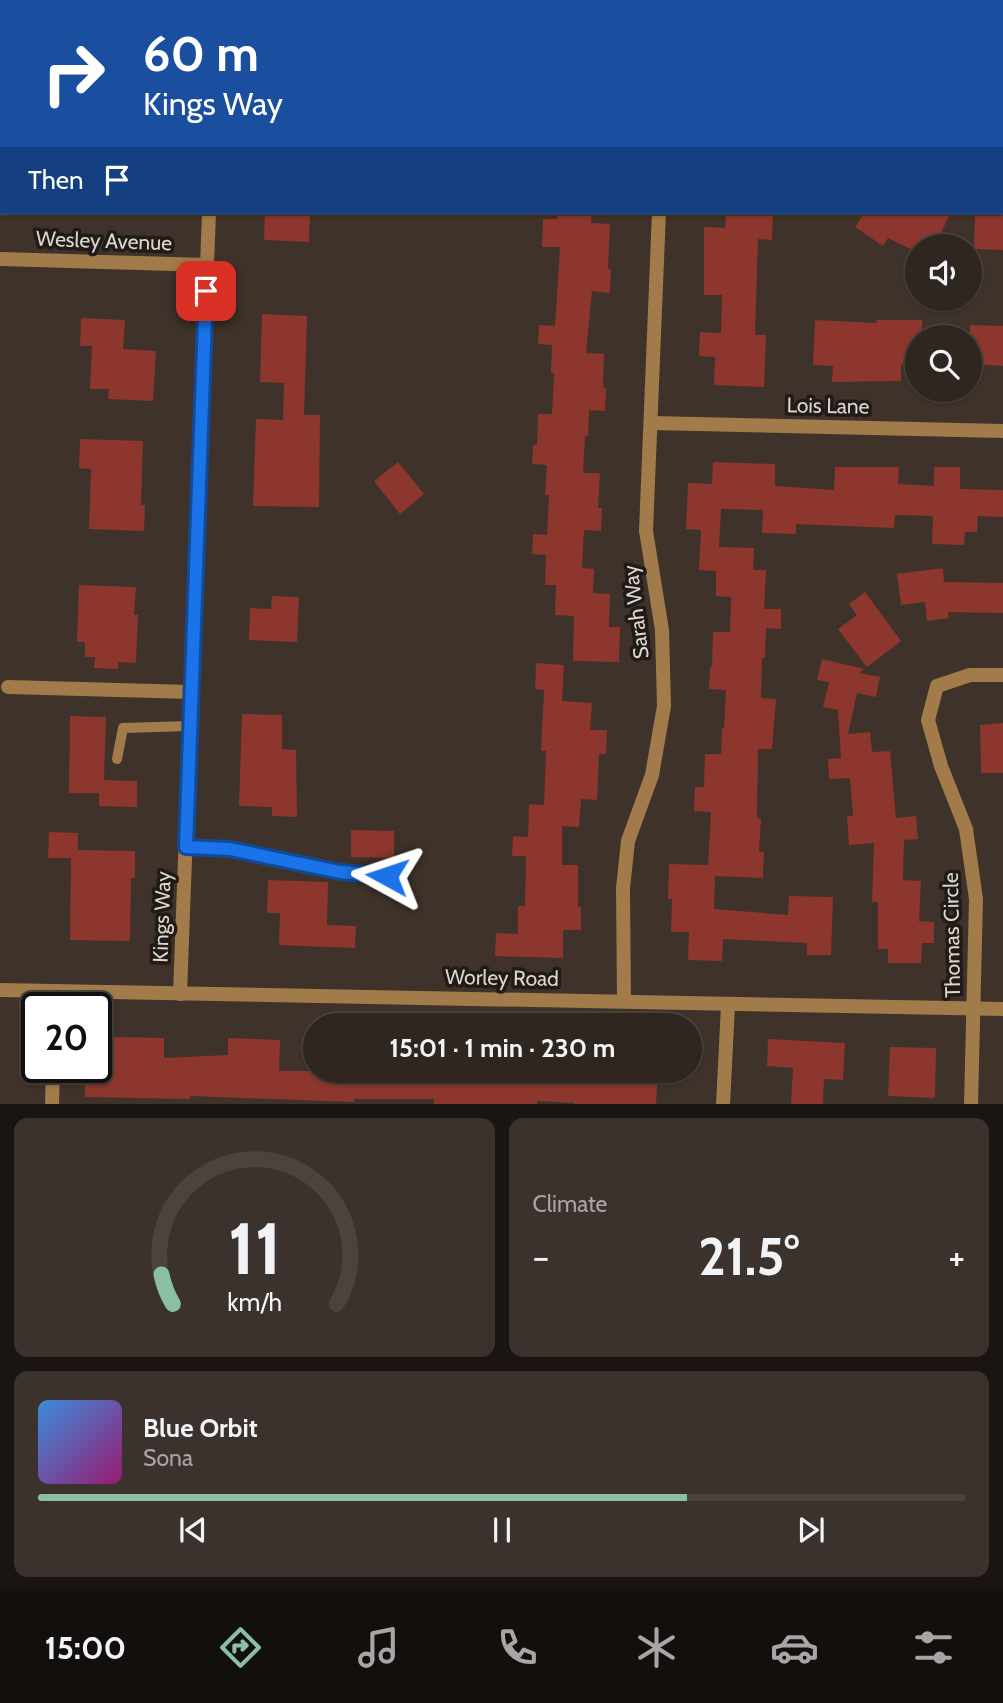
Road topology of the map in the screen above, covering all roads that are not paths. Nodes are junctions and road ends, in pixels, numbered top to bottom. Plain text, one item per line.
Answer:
1 (209, 214) edge
2 (659, 214) edge
3 (0, 259) edge
4 (207, 265) junction
5 (651, 423) junction
6 (1003, 431) edge
7 (1003, 675) edge
8 (8, 687) dead end
9 (191, 692) junction
10 (190, 726) junction
11 (117, 759) dead end
12 (186, 847) junction
13 (387, 876) dead end
14 (0, 990) edge
15 (56, 992) edge
16 (112, 993) edge
17 (180, 994) junction
18 (624, 1001) junction
19 (728, 1005) junction
20 (975, 1008) junction
21 (1003, 1009) edge
22 (53, 1083) edge
23 (52, 1104) edge
24 (723, 1104) edge
25 (971, 1104) edge

1 - 4 street, Kings Way
2 - 5 street, Sarah Way
3 - 4 street, Wesley Avenue
4 - 9 street, Kings Way
5 - 6 street, Lois Lane
5 - 18 street, Sarah Way
7 - 20 street, Thomas Circle
8 - 9 street
9 - 10 street, Kings Way
10 - 11 lane
10 - 12 street, Kings Way
12 - 13 lane
12 - 17 street, Kings Way
14 - 15 street, Worley Road
16 - 17 street, Worley Road
17 - 18 street, Worley Road
18 - 19 street, Worley Road
19 - 20 street, Worley Road
19 - 24 street
20 - 21 street, Worley Road
20 - 25 street
22 - 23 street

